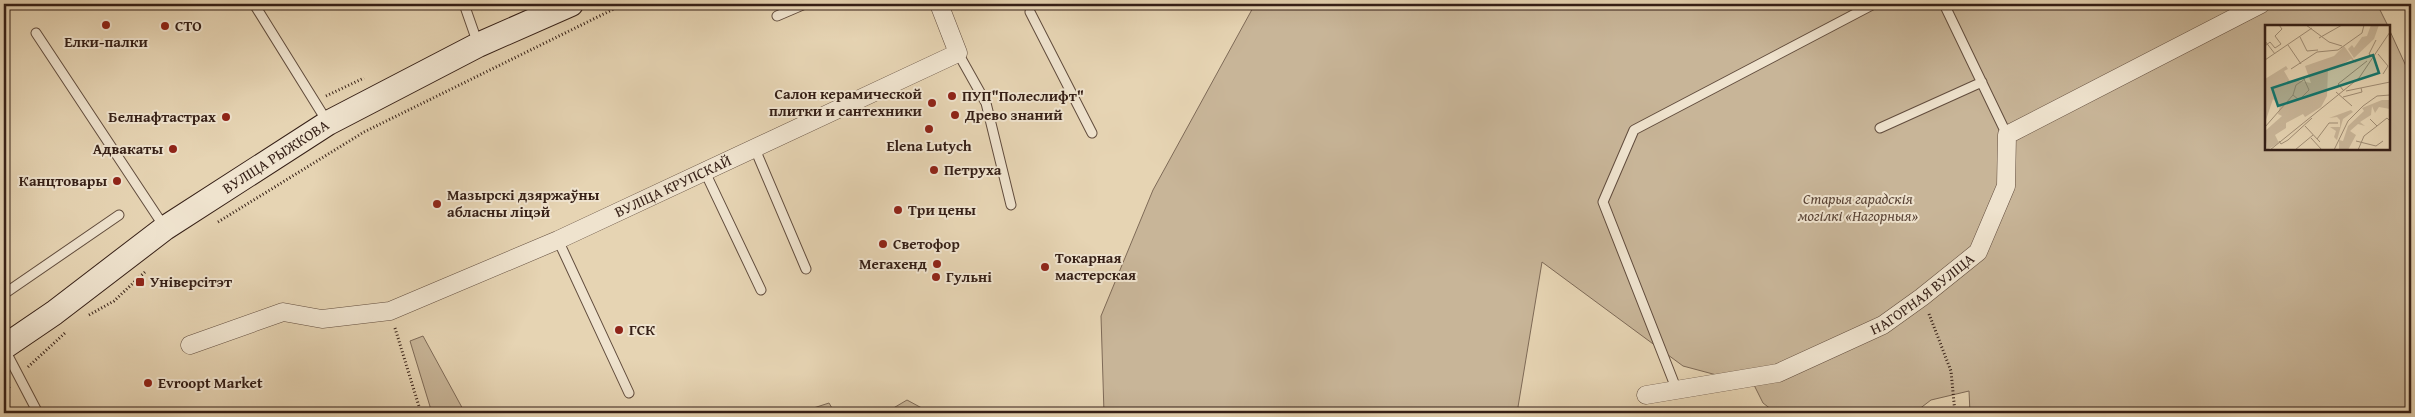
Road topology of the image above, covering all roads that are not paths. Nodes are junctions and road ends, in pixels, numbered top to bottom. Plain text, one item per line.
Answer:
1 (254, 4) edge
2 (464, 4) edge
3 (570, 4) edge
4 (805, 4) edge
5 (939, 4) edge
6 (1874, 4) edge
7 (1944, 4) edge
8 (2261, 4) edge
9 (1030, 12) dead end
10 (777, 16) dead end
11 (36, 33) dead end
12 (478, 44) junction
13 (958, 53) junction
14 (1982, 82) junction
15 (328, 123) junction
16 (1880, 128) dead end
17 (1092, 133) dead end
18 (2007, 135) junction
19 (755, 149) junction
20 (704, 172) junction
21 (1011, 205) dead end
22 (119, 215) dead end
23 (166, 228) junction
24 (558, 240) junction
25 (806, 269) dead end
26 (761, 290) dead end
27 (4, 294) edge
28 (190, 345) dead end
29 (4, 348) edge
30 (1676, 388) junction
31 (629, 394) dead end
32 (1646, 395) dead end
33 (38, 413) edge

1 - 15 lane
2 - 12 lane
3 - 12 main road, ВУЛІЦА РЫЖКОВА
4 - 10 lane
5 - 13 street
6 - 30 lane
7 - 14 lane
8 - 18 street
9 - 17 lane
11 - 23 lane
12 - 15 main road, ВУЛІЦА РЫЖКОВА
13 - 19 street, ВУЛІЦА КРУПСКАЙ
13 - 21 lane
14 - 16 lane
14 - 18 lane
15 - 23 main road, ВУЛІЦА РЫЖКОВА
18 - 30 street, НАГОРНАЯ ВУЛІЦА
19 - 20 street, ВУЛІЦА КРУПСКАЙ
19 - 25 lane
20 - 24 street, ВУЛІЦА КРУПСКАЙ
20 - 26 lane
22 - 27 lane
23 - 29 main road, ВУЛІЦА РЫЖКОВА
24 - 28 street, ВУЛІЦА КРУПСКАЙ
24 - 31 lane
29 - 33 lane
30 - 32 street, НАГОРНАЯ ВУЛІЦА

